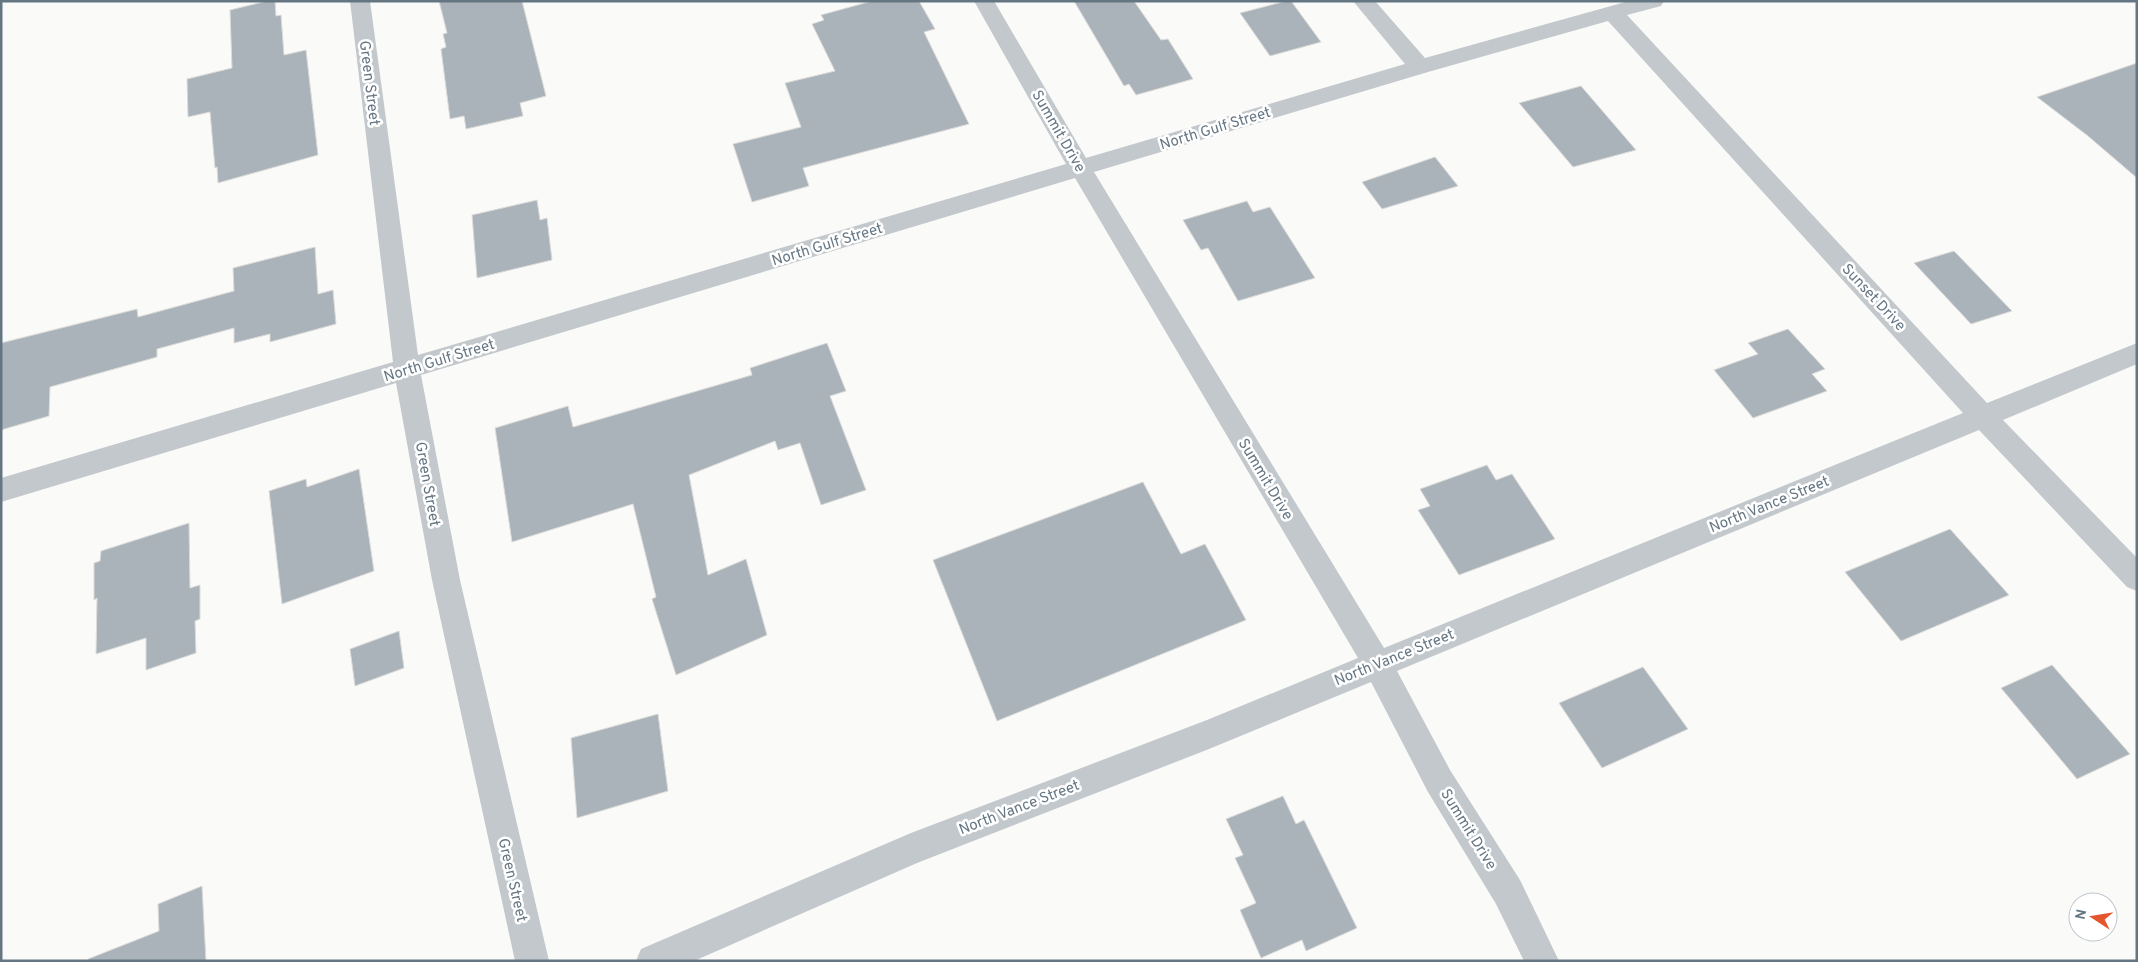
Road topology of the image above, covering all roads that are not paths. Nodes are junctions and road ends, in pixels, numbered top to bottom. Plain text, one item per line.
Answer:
1 (360, 1) edge
2 (984, 1) edge
3 (1363, 1) edge
4 (1654, 1) edge
5 (1614, 13) junction
6 (1420, 66) junction
7 (1080, 168) junction
8 (2137, 353) edge
9 (407, 370) junction
10 (1983, 416) junction
11 (1, 490) edge
12 (2137, 578) edge
13 (1377, 664) junction
14 (532, 961) edge
15 (653, 961) edge
16 (1542, 961) edge

1 - 9 street, Green Street
2 - 7 street, Summit Drive
3 - 6 street
4 - 5 street, North Gulf Street
5 - 6 street, North Gulf Street
5 - 10 street, Sunset Drive
6 - 7 street, North Gulf Street
7 - 9 street, North Gulf Street
7 - 13 street, Summit Drive
8 - 10 street, North Vance Street
9 - 11 street, North Gulf Street
9 - 14 street, Green Street
10 - 12 street, Sunset Drive
10 - 13 street, North Vance Street
13 - 15 street, North Vance Street
13 - 16 street, Summit Drive

